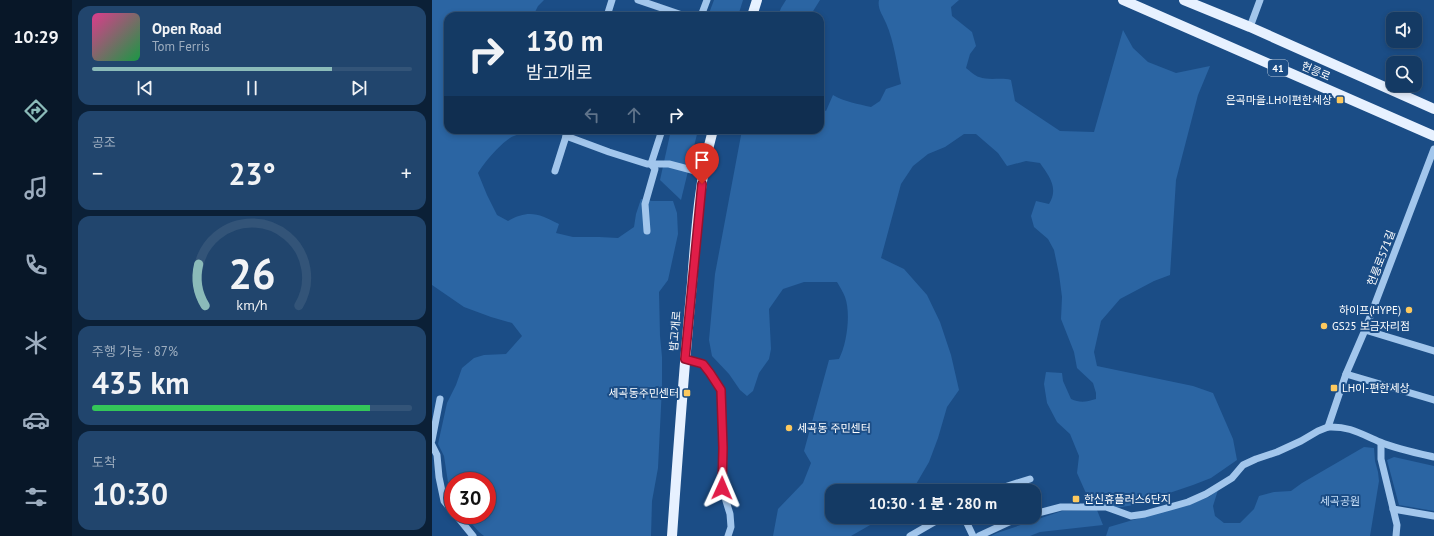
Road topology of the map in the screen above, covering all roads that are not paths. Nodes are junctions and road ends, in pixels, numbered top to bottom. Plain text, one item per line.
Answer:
1 (612, 0) edge
2 (638, 0) edge
3 (707, 0) edge
4 (757, 0) edge
5 (1123, 0) edge
6 (1184, 0) edge
7 (1260, 0) edge
8 (608, 12) edge
9 (673, 12) edge
10 (702, 12) edge
11 (753, 12) edge
12 (1250, 27) junction
13 (1434, 109) edge
14 (567, 134) edge
15 (569, 134) edge
16 (661, 134) edge
17 (712, 134) edge
18 (1434, 136) edge
19 (1434, 148) edge
20 (651, 164) junction
21 (555, 171) dead end
22 (703, 173) junction
23 (647, 231) dead end
24 (1365, 330) junction
25 (1434, 351) edge
26 (685, 359) junction
27 (1346, 374) junction
28 (440, 399) dead end
29 (1434, 400) edge
30 (1328, 427) junction
31 (432, 440) edge
32 (1381, 443) junction
33 (432, 445) edge
34 (1434, 457) edge
35 (1030, 479) dead end
36 (1014, 484) edge
37 (444, 501) edge
38 (1393, 509) junction
39 (1041, 512) edge
40 (1434, 516) edge
41 (463, 524) edge
42 (931, 524) edge
43 (967, 524) edge
44 (1005, 524) edge
45 (473, 536) edge
46 (672, 536) edge
47 (728, 536) edge
48 (910, 536) edge
49 (973, 536) edge
50 (979, 536) edge
51 (1396, 536) edge

1 - 8 street
2 - 9 street
3 - 10 street
4 - 11 main road
5 - 18 main road, 헌릉로 / 41
6 - 12 main road, 헌릉로 / 41
7 - 12 street
12 - 13 main road, 헌릉로 / 41
14 - 21 street
15 - 20 street
16 - 20 street
17 - 22 main road, 밤고개로
19 - 24 street, 헌릉로571길
20 - 22 street
20 - 23 street
22 - 26 main road, 밤고개로
24 - 25 street
24 - 27 street, 헌릉로571길
26 - 46 main road, 밤고개로
26 - 47 street
27 - 29 street
27 - 30 street, 헌릉로571길
28 - 31 street
30 - 32 street
30 - 39 street
32 - 34 street
32 - 38 street
33 - 37 street
35 - 36 street
38 - 40 street
38 - 51 street
41 - 45 street
42 - 48 street
43 - 49 street
44 - 50 street

